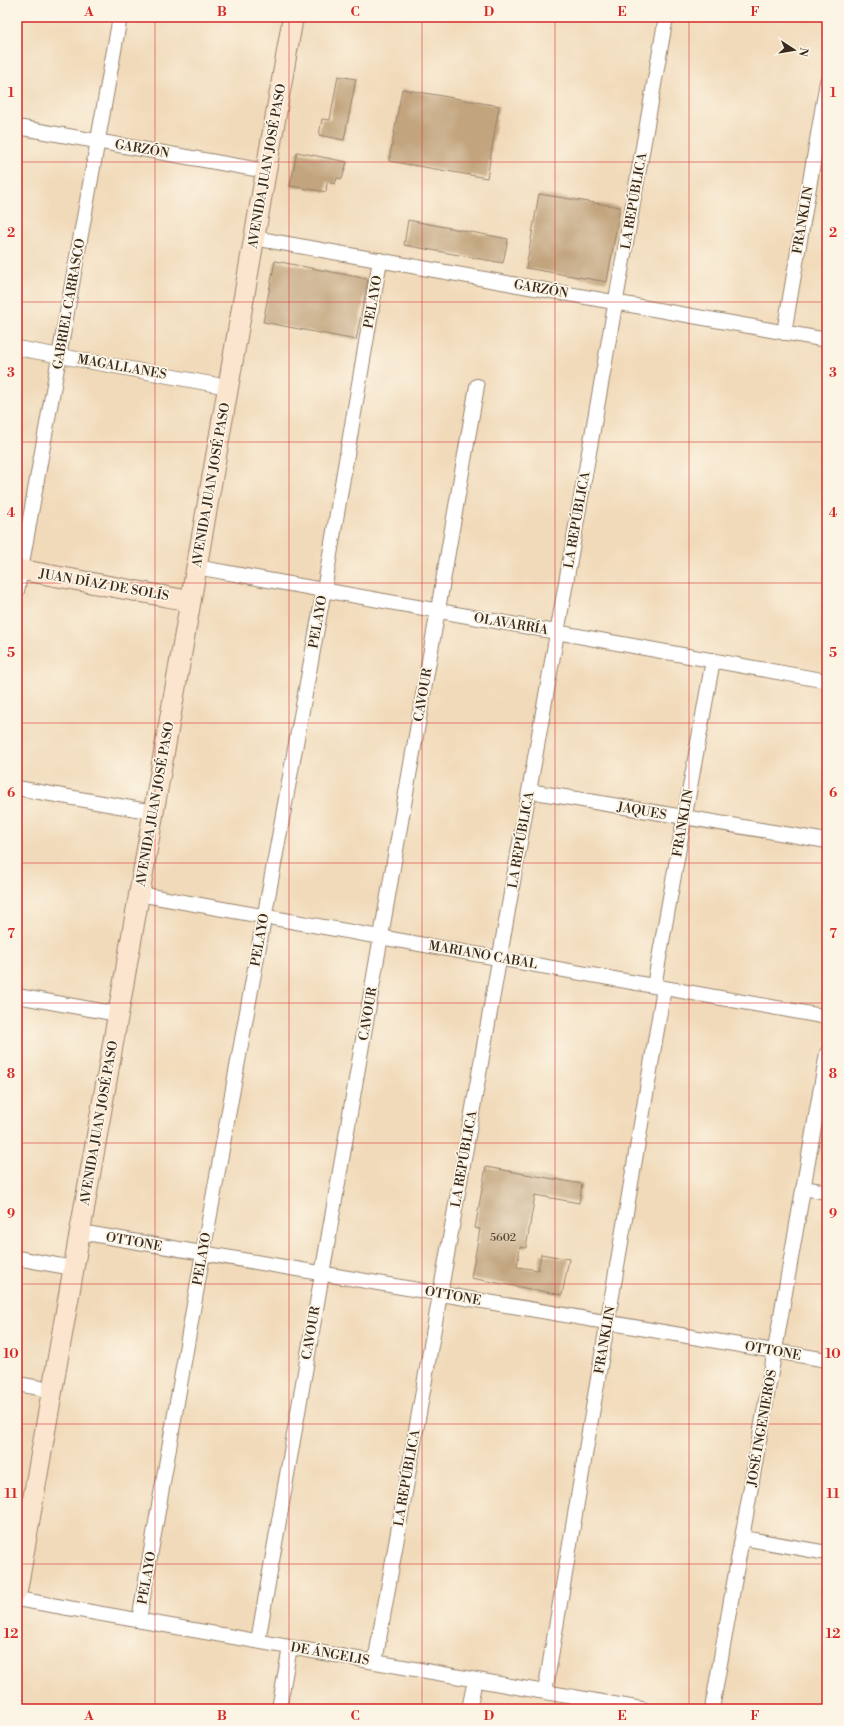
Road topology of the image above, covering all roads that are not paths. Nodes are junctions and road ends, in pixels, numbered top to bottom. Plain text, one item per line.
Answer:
1 (120, 17) edge
2 (293, 17) edge
3 (666, 17) edge
4 (827, 82) edge
5 (17, 127) edge
6 (98, 142) junction
7 (266, 172) junction
8 (254, 238) junction
9 (380, 260) junction
10 (616, 303) junction
11 (784, 333) junction
12 (827, 340) edge
13 (17, 348) edge
14 (60, 356) junction
15 (477, 386) dead end
16 (228, 387) junction
17 (196, 567) junction
18 (19, 570) edge
19 (324, 590) junction
20 (17, 591) edge
21 (190, 601) junction
22 (438, 611) junction
23 (557, 632) junction
24 (713, 660) junction
25 (827, 681) edge
26 (17, 788) edge
27 (529, 791) junction
28 (153, 812) junction
29 (684, 818) junction
30 (827, 841) edge
31 (139, 894) junction
32 (264, 916) junction
33 (382, 937) junction
34 (500, 958) junction
35 (659, 987) junction
36 (17, 996) edge
37 (118, 1014) junction
38 (827, 1017) edge
39 (827, 1053) edge
40 (804, 1188) junction
41 (827, 1192) edge
42 (80, 1232) junction
43 (203, 1253) junction
44 (17, 1258) edge
45 (73, 1268) junction
46 (321, 1274) junction
47 (440, 1294) junction
48 (608, 1323) junction
49 (775, 1351) junction
50 (827, 1360) edge
51 (17, 1384) edge
52 (52, 1390) junction
53 (24, 1508) edge
54 (743, 1538) junction
55 (827, 1553) edge
56 (17, 1591) edge
57 (17, 1599) edge
58 (140, 1620) junction
59 (258, 1642) junction
60 (290, 1647) junction
61 (375, 1662) junction
62 (475, 1680) junction
63 (545, 1692) junction
64 (279, 1709) edge
65 (470, 1709) edge
66 (642, 1709) edge
67 (712, 1709) edge

1 - 6 street, GABRIEL CARRASCO
2 - 7 main road, AVENIDA JUAN JOSÉ PASO
3 - 10 street, LA REPÚBLICA
4 - 11 street, FRANKLIN
5 - 6 street, GARZÓN
6 - 7 street, GARZÓN
6 - 14 street, GABRIEL CARRASCO
7 - 8 main road, AVENIDA JUAN JOSÉ PASO
8 - 9 street, GARZÓN
8 - 16 main road, AVENIDA JUAN JOSÉ PASO
9 - 10 street, GARZÓN
9 - 19 street, PELAYO
10 - 11 street, GARZÓN
10 - 23 street, LA REPÚBLICA
11 - 12 street, GARZÓN
13 - 14 street, MAGALLANES
14 - 16 street, MAGALLANES
14 - 18 street, GABRIEL CARRASCO
15 - 22 street, CAVOUR
16 - 17 main road, AVENIDA JUAN JOSÉ PASO
17 - 19 street, OLAVARRÍA
17 - 21 main road, AVENIDA JUAN JOSÉ PASO
18 - 20 street, GABRIEL CARRASCO
18 - 21 main road, JUAN DÍAZ DE SOLÍS
19 - 22 street, OLAVARRÍA
19 - 32 street, PELAYO
21 - 28 main road, AVENIDA JUAN JOSÉ PASO
22 - 23 street, OLAVARRÍA
22 - 33 street, CAVOUR
23 - 24 street, OLAVARRÍA
23 - 27 street, LA REPÚBLICA
24 - 25 street, OLAVARRÍA
24 - 29 street, FRANKLIN
26 - 28 street
27 - 29 street, JAQUES
27 - 34 street, LA REPÚBLICA
28 - 31 main road, AVENIDA JUAN JOSÉ PASO
29 - 30 street, JAQUES
29 - 35 street, FRANKLIN
31 - 32 street, MARIANO CABAL
31 - 37 main road, AVENIDA JUAN JOSÉ PASO
32 - 33 street, MARIANO CABAL
32 - 43 street, PELAYO
33 - 34 street, MARIANO CABAL
33 - 46 street, CAVOUR
34 - 35 street, MARIANO CABAL
34 - 47 street, LA REPÚBLICA
35 - 38 street, MARIANO CABAL
35 - 48 street, FRANKLIN
36 - 37 street
37 - 42 main road, AVENIDA JUAN JOSÉ PASO
39 - 40 street, JOSÉ INGENIEROS
40 - 41 street
40 - 49 street, JOSÉ INGENIEROS
42 - 43 street, OTTONE
42 - 45 main road, AVENIDA JUAN JOSÉ PASO
43 - 46 street, OTTONE
43 - 58 street, PELAYO
44 - 45 street
45 - 52 main road, AVENIDA JUAN JOSÉ PASO
46 - 47 street, OTTONE
46 - 59 street, CAVOUR
47 - 48 street, OTTONE
47 - 61 street, LA REPÚBLICA
48 - 49 street, OTTONE
48 - 63 street, FRANKLIN
49 - 50 street, OTTONE
49 - 54 street, JOSÉ INGENIEROS
51 - 52 street
52 - 53 main road, AVENIDA JUAN JOSÉ PASO
53 - 56 main road, AVENIDA JUAN JOSÉ PASO
54 - 55 street
54 - 67 street, JOSÉ INGENIEROS
57 - 58 street, DE ÁNGELIS
58 - 59 street, DE ÁNGELIS
59 - 60 street, DE ÁNGELIS
60 - 61 street, DE ÁNGELIS
60 - 64 street
61 - 62 street, DE ÁNGELIS
62 - 63 street, DE ÁNGELIS
62 - 65 street
63 - 66 street, DE ÁNGELIS

